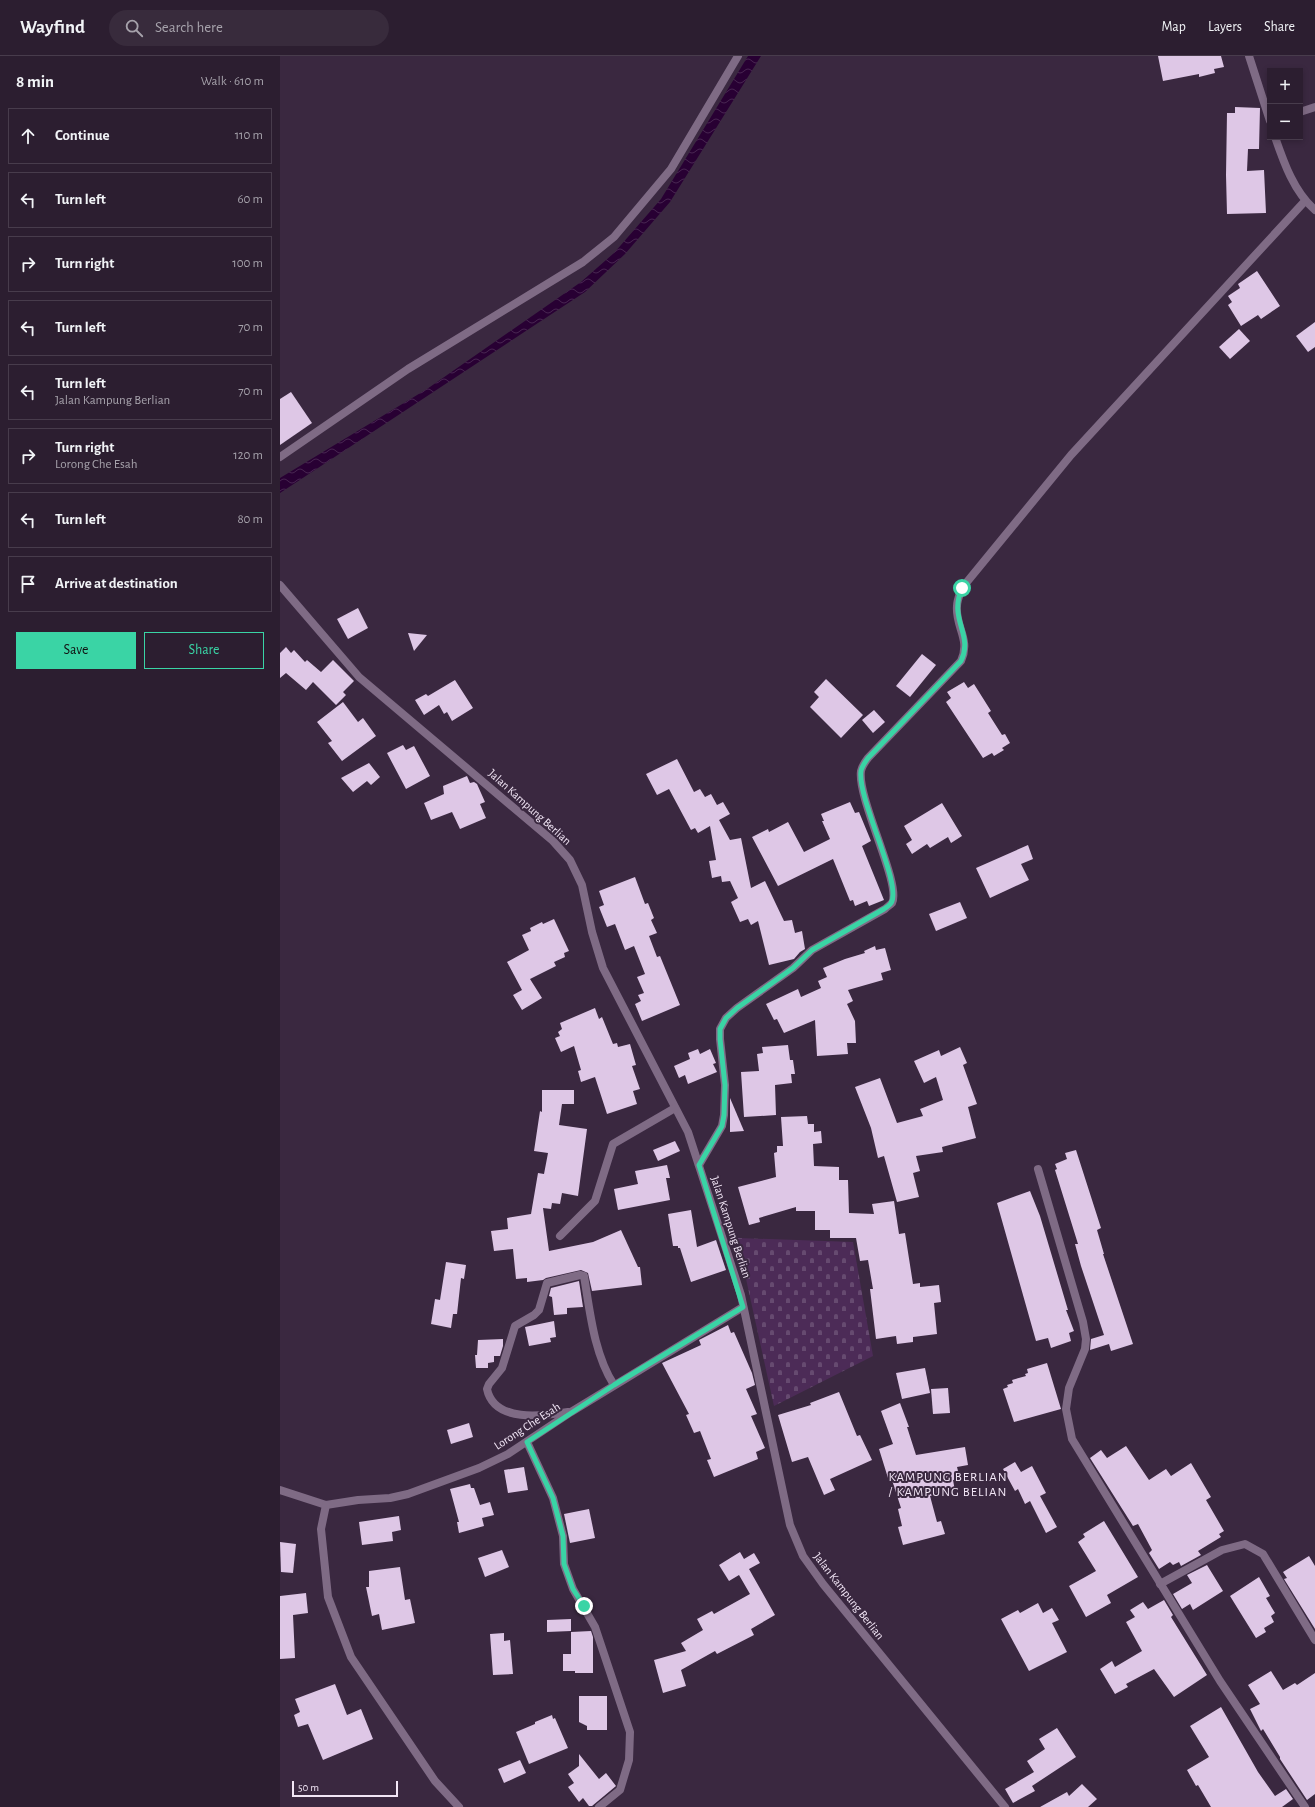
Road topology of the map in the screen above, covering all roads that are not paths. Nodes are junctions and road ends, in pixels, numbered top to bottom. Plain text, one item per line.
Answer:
1 (738, 56) edge
2 (1249, 56) edge
3 (1315, 107) edge
4 (1303, 111) edge
5 (1267, 112) edge
6 (1276, 140) edge
7 (1305, 201) junction
8 (1315, 210) edge
9 (280, 457) edge
10 (280, 585) edge
11 (675, 1108) junction
12 (699, 1165) junction
13 (1038, 1169) dead end
14 (560, 1236) dead end
15 (743, 1307) junction
16 (614, 1385) junction
17 (571, 1412) junction
18 (527, 1442) junction
19 (280, 1490) edge
20 (326, 1505) junction
21 (1160, 1584) junction
22 (1315, 1640) edge
23 (459, 1807) edge
24 (599, 1807) edge
25 (1005, 1807) edge
26 (1305, 1807) edge

1 - 9 street
2 - 5 street
3 - 4 street
6 - 7 street
7 - 8 street
7 - 12 street
10 - 11 street, Jalan Kampung Berlian
11 - 12 street, Jalan Kampung Berlian
11 - 14 street
12 - 15 street, Jalan Kampung Berlian
13 - 21 street
15 - 16 street, Lorong Che Esah
15 - 25 street, Jalan Kampung Berlian
16 - 17 street, Lorong Che Esah
16 - 17 street
17 - 18 street, Lorong Che Esah
18 - 20 street, Lorong Che Esah
18 - 24 street
19 - 20 street, Lorong Che Esah
20 - 23 street
21 - 22 street
21 - 26 street

